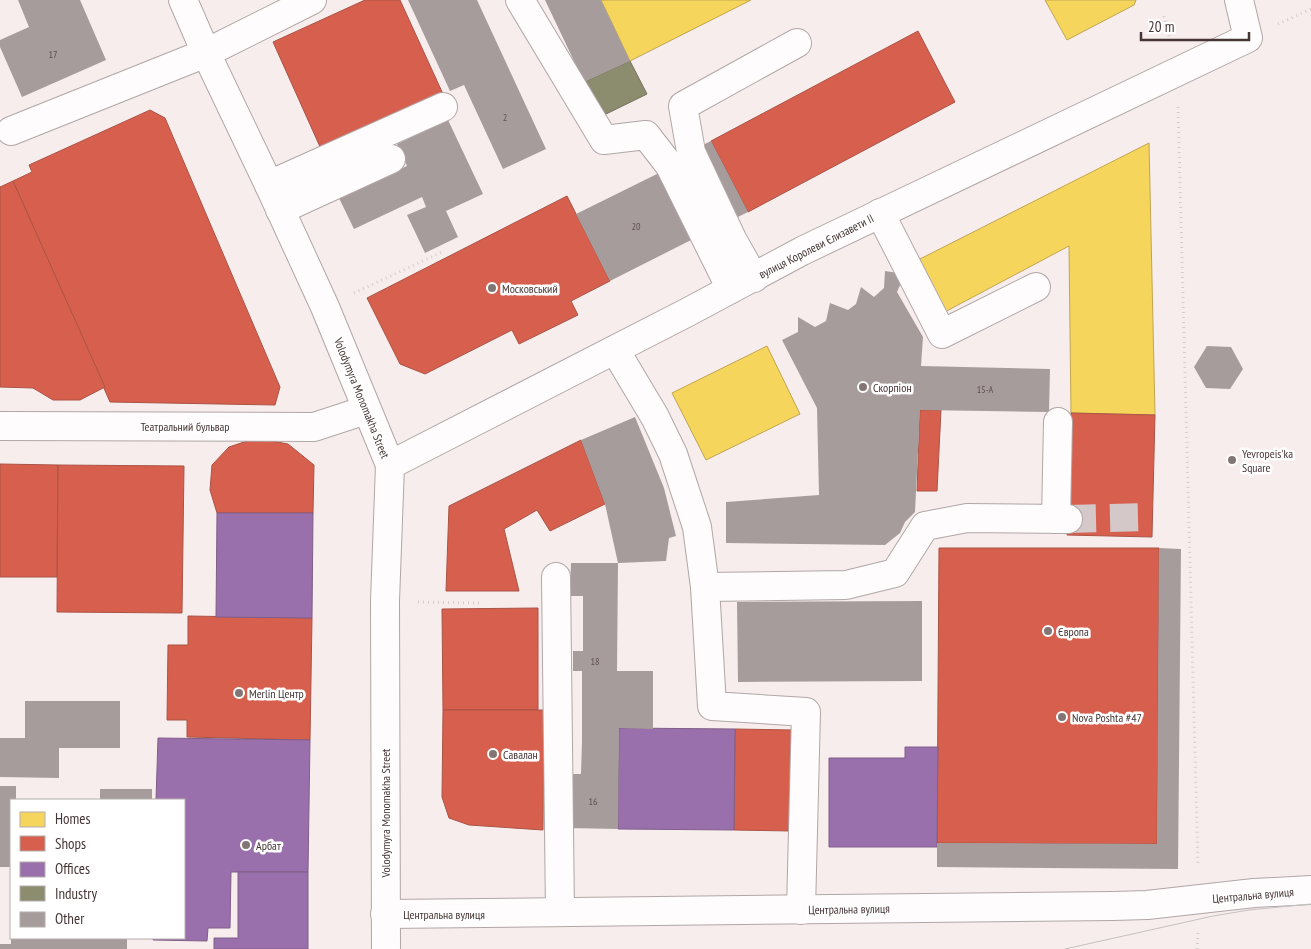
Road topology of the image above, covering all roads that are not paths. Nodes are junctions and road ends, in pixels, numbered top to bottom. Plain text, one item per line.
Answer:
1 (183, 0) edge
2 (312, 0) edge
3 (520, 0) edge
4 (1239, 0) edge
5 (797, 43) dead end
6 (206, 52) junction
7 (443, 107) dead end
8 (12, 131) dead end
9 (391, 159) dead end
10 (269, 185) junction
11 (280, 210) junction
12 (880, 213) junction
13 (743, 284) junction
14 (1036, 287) dead end
15 (615, 350) junction
16 (366, 410) junction
17 (1058, 422) dead end
18 (0, 426) edge
19 (390, 466) junction
20 (556, 577) dead end
21 (704, 580) junction
22 (1311, 890) edge
23 (801, 910) junction
24 (560, 912) junction
25 (385, 914) junction
26 (386, 949) edge

1 - 6 street, Volodymyra Monomakha Street
2 - 6 street
3 - 13 street
4 - 12 street, вулиця Королеви Єлизавети ІІ
5 - 13 street
6 - 8 street
6 - 10 street, Volodymyra Monomakha Street
7 - 10 street
9 - 11 street
10 - 11 street, Volodymyra Monomakha Street
11 - 16 street, Volodymyra Monomakha Street
12 - 13 street, вулиця Королеви Єлизавети ІІ
12 - 14 street
13 - 15 street, вулиця Королеви Єлизавети ІІ
15 - 19 street, вулиця Королеви Єлизавети ІІ
15 - 21 street
16 - 18 street, Театральний бульвар
16 - 19 street, Volodymyra Monomakha Street
17 - 21 street
19 - 25 street, Volodymyra Monomakha Street
20 - 24 street
21 - 23 street
22 - 23 street, Центральна вулиця
23 - 24 street, Центральна вулиця
24 - 25 street, Центральна вулиця
25 - 26 street, Volodymyra Monomakha Street

